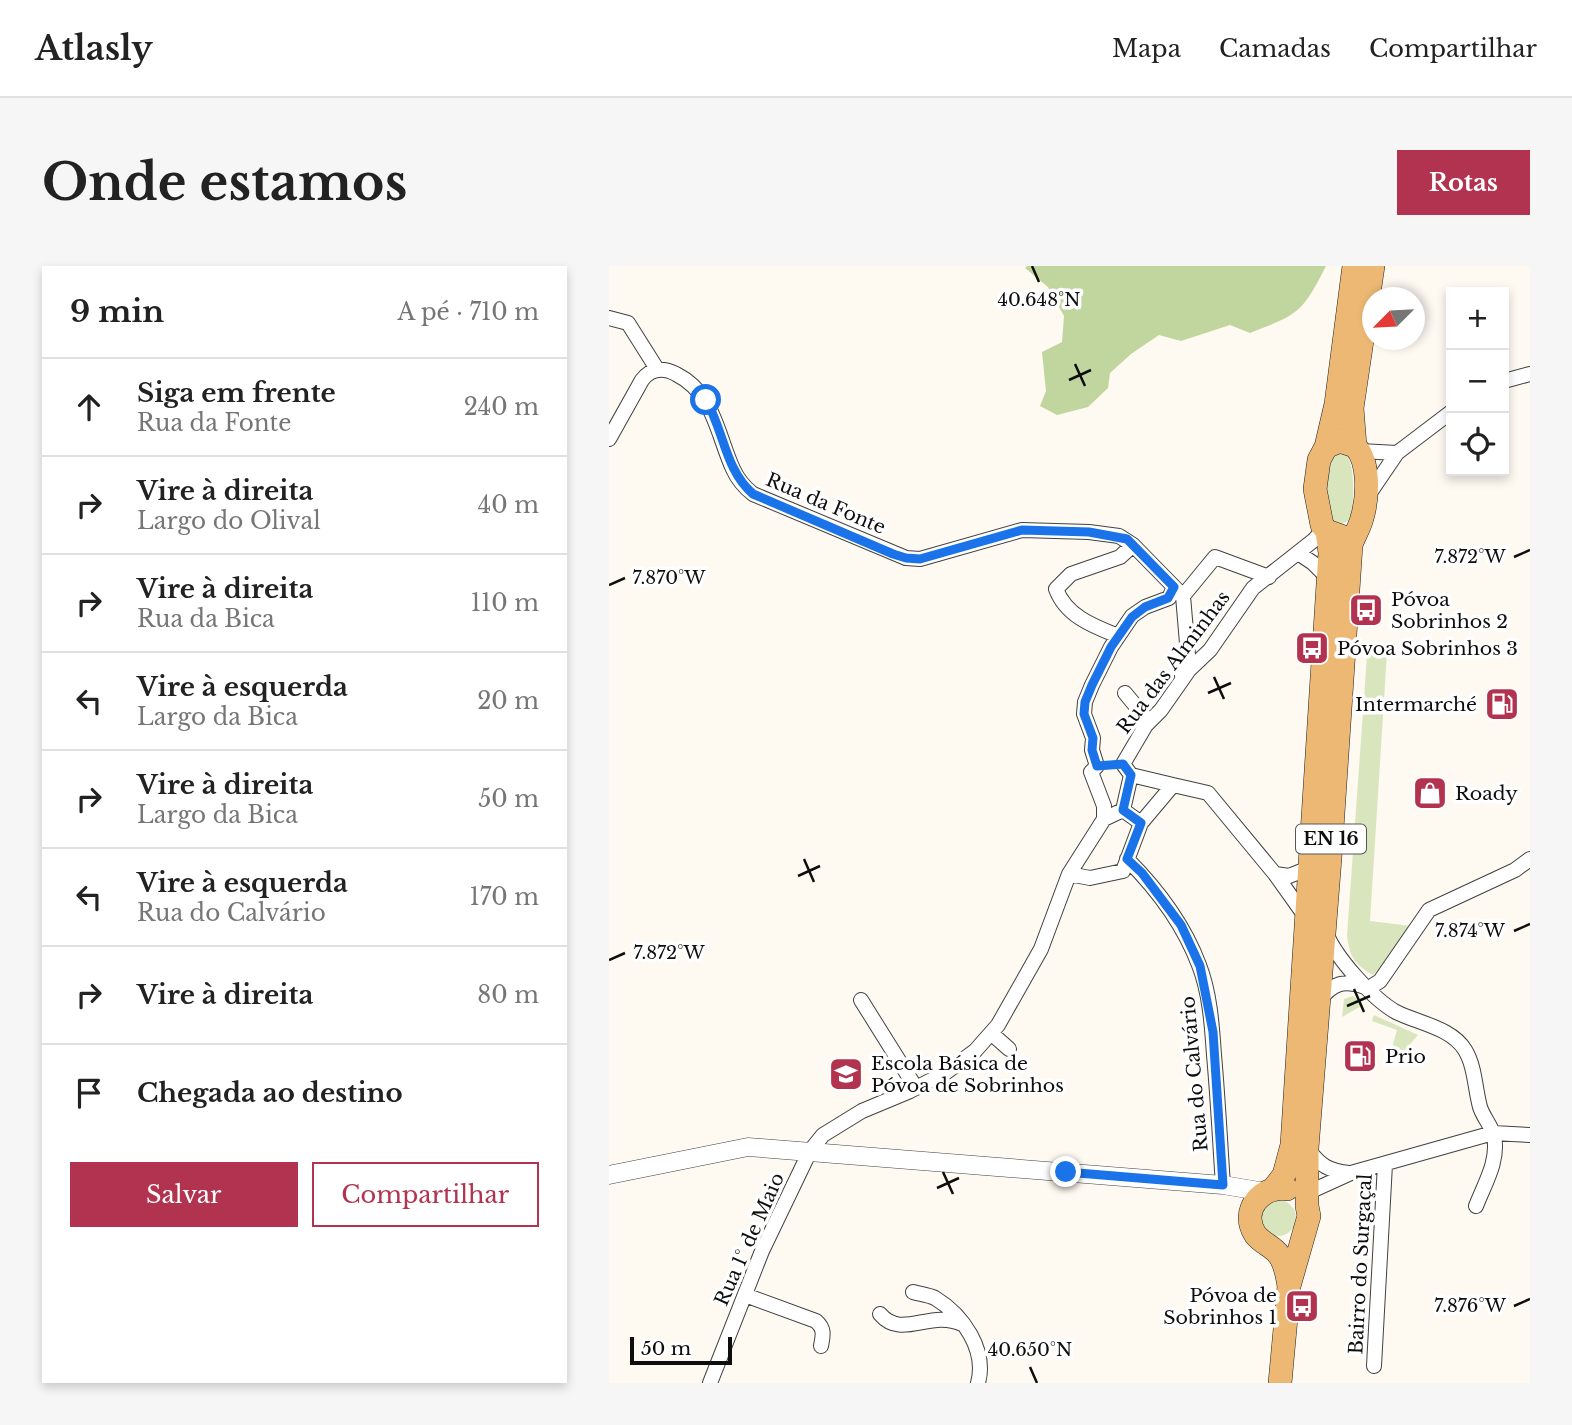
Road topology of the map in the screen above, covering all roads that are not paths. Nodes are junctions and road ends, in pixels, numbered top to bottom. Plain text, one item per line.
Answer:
1 (1354, 266) edge
2 (1373, 266) edge
3 (609, 318) edge
4 (657, 369) junction
5 (1530, 374) edge
6 (1509, 380) edge
7 (1450, 413) edge
8 (609, 439) edge
9 (1326, 447) junction
10 (1357, 448) junction
11 (1397, 453) junction
12 (1364, 501) junction
13 (1326, 530) junction
14 (1356, 530) junction
15 (1130, 542) junction
16 (1298, 553) junction
17 (1269, 577) junction
18 (1328, 578) junction
19 (1178, 592) junction
20 (1118, 636) junction
21 (1181, 681) junction
22 (1125, 694) dead end
23 (1149, 722) junction
24 (1097, 766) junction
25 (1127, 770) junction
26 (1173, 785) junction
27 (1123, 810) junction
28 (1104, 819) junction
29 (1141, 823) junction
30 (1127, 859) junction
31 (1530, 859) edge
32 (1309, 868) junction
33 (1069, 874) junction
34 (1275, 874) junction
35 (1315, 923) junction
36 (1369, 988) junction
37 (861, 1000) dead end
38 (1318, 1002) junction
39 (991, 1033) junction
40 (1009, 1049) dead end
41 (916, 1088) junction
42 (1493, 1133) junction
43 (1525, 1134) edge
44 (823, 1135) junction
45 (1307, 1148) junction
46 (785, 1149) junction
47 (810, 1151) junction
48 (829, 1153) junction
49 (1385, 1164) junction
50 (1351, 1173) junction
51 (609, 1175) edge
52 (1223, 1185) junction
53 (1269, 1190) junction
54 (1307, 1199) junction
55 (1476, 1206) dead end
56 (1250, 1215) junction
57 (1304, 1235) junction
58 (1269, 1245) junction
59 (1289, 1286) junction
60 (913, 1292) dead end
61 (745, 1294) junction
62 (880, 1314) dead end
63 (963, 1325) junction
64 (821, 1346) dead end
65 (1374, 1366) dead end
66 (710, 1383) edge
67 (978, 1383) edge
68 (1280, 1383) edge

1 - 9 main road, EN 16
2 - 10 main road, EN 16
3 - 4 street
4 - 8 street
4 - 15 street, Rua da Fonte
5 - 6 street
7 - 11 street
9 - 10 main road
9 - 13 main road, EN 16
10 - 11 street
10 - 12 main road, EN 16
11 - 12 street
12 - 14 main road, EN 16
13 - 14 main road
13 - 16 street
13 - 18 main road, EN 16
14 - 35 main road, EN 16
15 - 19 street
15 - 20 street
16 - 17 street, Rua das Alminhas
16 - 18 street
17 - 19 street
17 - 21 street, Rua das Alminhas
18 - 32 main road, EN 16
19 - 20 street
19 - 21 street
20 - 24 street
21 - 23 street, Rua das Alminhas
22 - 23 street
23 - 25 street, Rua das Alminhas
24 - 25 street
24 - 28 street
25 - 26 street
25 - 27 street, Rua das Alminhas
26 - 29 street
26 - 34 street
27 - 28 street
27 - 29 street
28 - 33 street
29 - 30 street
30 - 33 street
30 - 52 street, Rua do Calvário
31 - 36 street
32 - 34 street
32 - 35 main road, EN 16
33 - 39 street
34 - 35 street
35 - 36 street
35 - 38 main road, EN 16
35 - 53 main road, EN 16
36 - 38 street
36 - 42 street
37 - 41 street
38 - 45 main road, EN 16
39 - 40 street
39 - 41 street
41 - 44 street
42 - 43 street, Bairro do Surgaçal
42 - 49 street, Bairro do Surgaçal
42 - 55 street
44 - 46 street
44 - 47 street, Rua 1° de Maio
44 - 48 street
45 - 50 street
45 - 54 main road, EN 16
46 - 47 street
46 - 51 street
47 - 48 street
47 - 61 street, Rua 1° de Maio
48 - 52 street
49 - 50 street, Bairro do Surgaçal
49 - 65 street, Bairro do Surgaçal
50 - 54 street, Bairro do Surgaçal
52 - 53 street
52 - 56 street
53 - 54 main road
53 - 56 main road, EN 16
54 - 57 main road, EN 16
56 - 58 main road, EN 16
57 - 58 main road
57 - 59 main road, EN 16
58 - 59 main road, EN 16
59 - 68 main road, EN 16
60 - 63 street
61 - 64 street
61 - 66 street, Rua 1° de Maio
62 - 63 street
63 - 67 street

